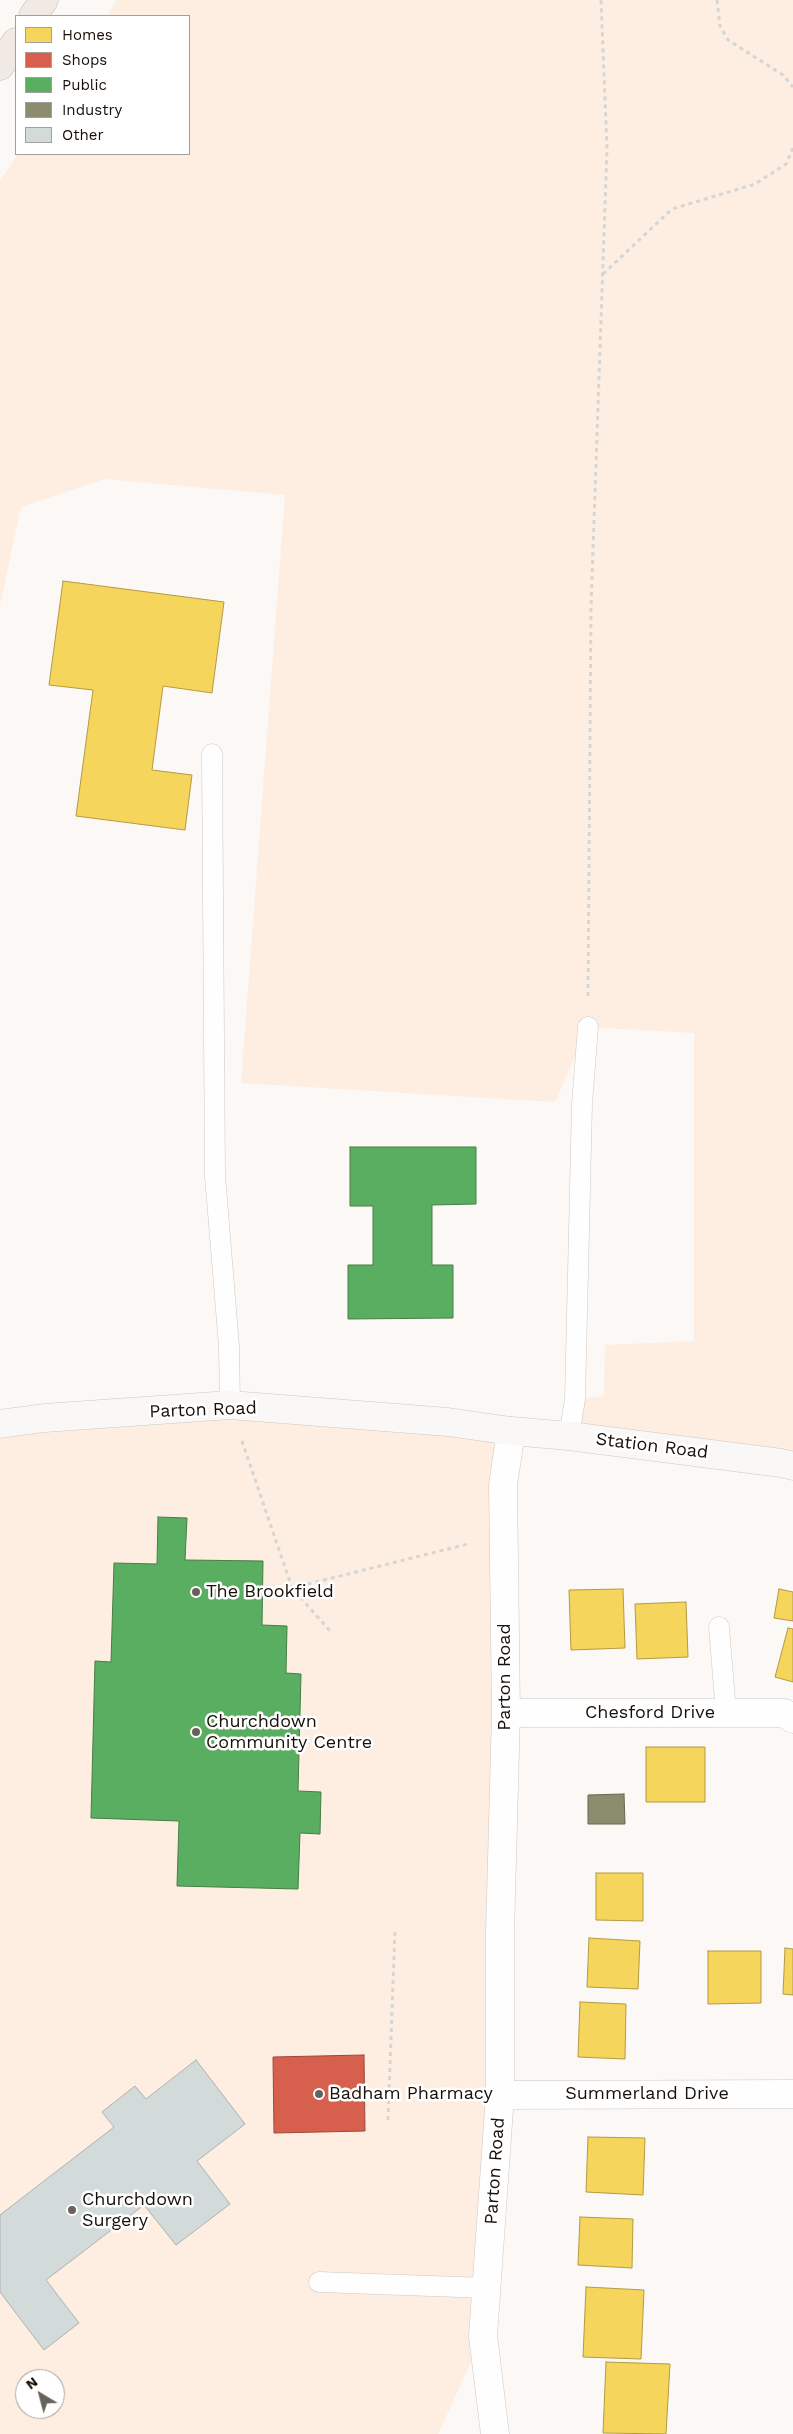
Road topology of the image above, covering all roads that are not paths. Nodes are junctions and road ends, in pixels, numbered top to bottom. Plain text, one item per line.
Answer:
1 (44, 0) edge
2 (34, 15) edge
3 (15, 44) edge
4 (0, 66) edge
5 (212, 754) dead end
6 (588, 1027) road end
7 (230, 1405) junction
8 (0, 1424) edge
9 (511, 1431) junction
10 (570, 1436) junction
11 (793, 1466) edge
12 (719, 1627) dead end
13 (506, 1713) junction
14 (726, 1713) junction
15 (793, 1719) edge
16 (793, 2094) edge
17 (500, 2095) junction
18 (319, 2282) dead end
19 (487, 2288) junction
20 (496, 2434) edge

1 - 2 highway
3 - 4 highway
5 - 7 lane
6 - 10 lane
7 - 8 street, Parton Road
7 - 9 street, Parton Road
9 - 10 street, Station Road
9 - 13 street, Parton Road
10 - 11 street, Station Road
12 - 14 lane
13 - 14 street, Chesford Drive
13 - 17 street, Parton Road
14 - 15 street, Chesford Drive
16 - 17 street, Summerland Drive
17 - 19 street, Parton Road
18 - 19 lane
19 - 20 street, Parton Road

